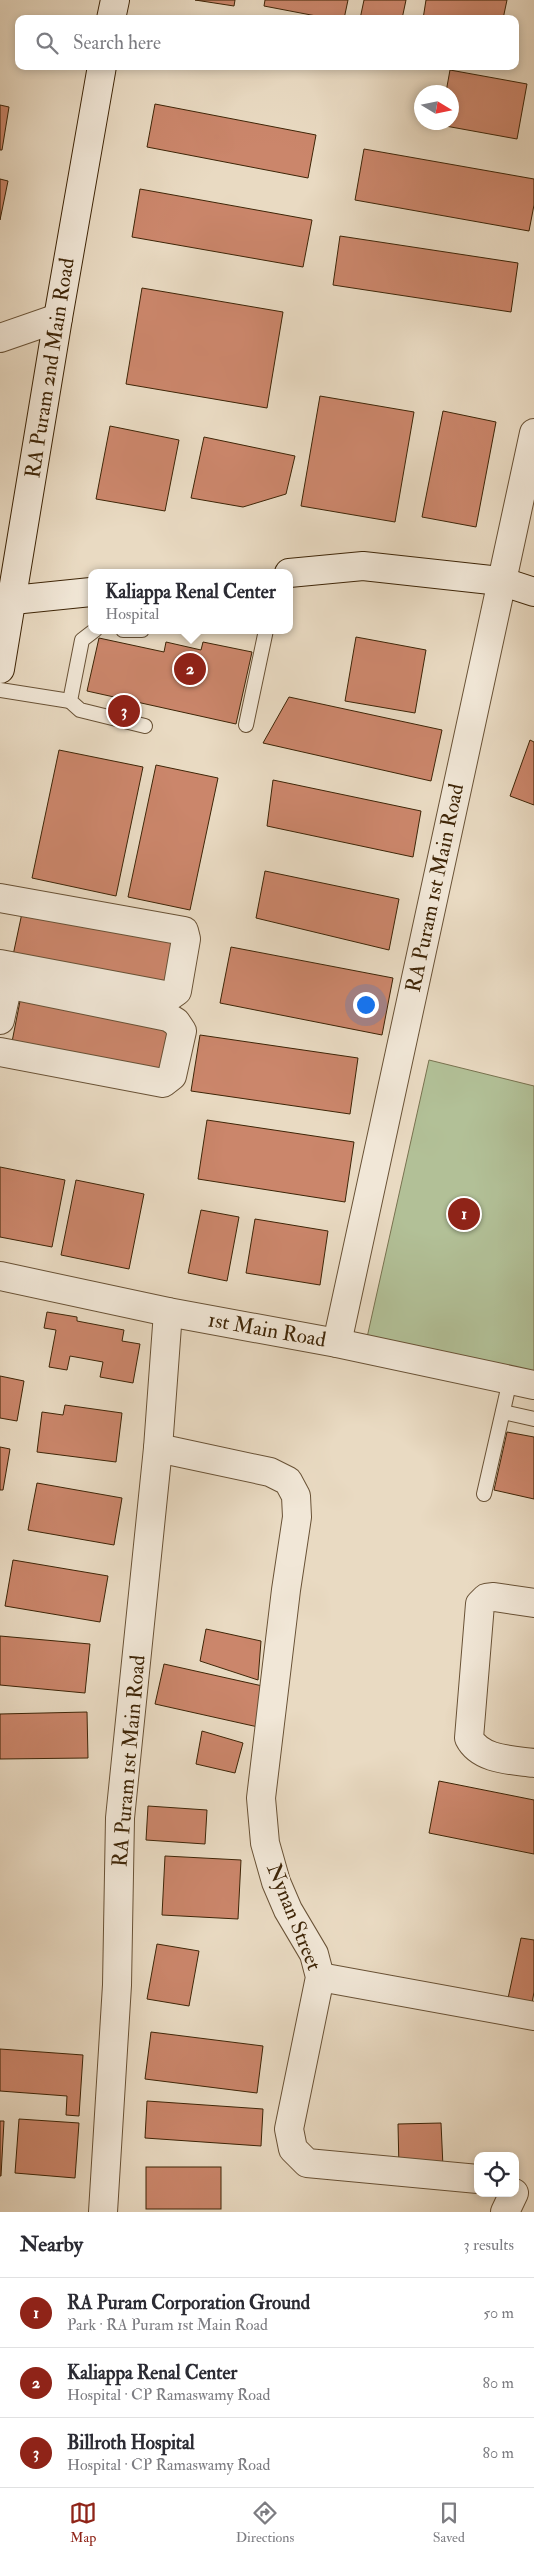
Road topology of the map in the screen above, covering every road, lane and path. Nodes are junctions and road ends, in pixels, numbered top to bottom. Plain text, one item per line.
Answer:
1 (115, 0) edge
2 (112, 15) edge
3 (101, 70) edge
4 (58, 318) junction
5 (0, 338) edge
6 (534, 433) edge
7 (293, 573) edge
8 (500, 581) junction
9 (88, 592) edge
10 (534, 592) edge
11 (6, 603) edge
12 (90, 634) edge
13 (265, 634) edge
14 (0, 669) edge
15 (0, 690) edge
16 (70, 701) junction
17 (246, 725) dead end
18 (145, 726) dead end
19 (0, 898) edge
20 (3, 977) edge
21 (0, 1020) edge
22 (0, 1052) edge
23 (0, 1276) edge
24 (168, 1312) junction
25 (337, 1343) junction
26 (522, 1382) edge
27 (503, 1412) junction
28 (534, 1419) edge
29 (158, 1448) junction
30 (484, 1494) dead end
31 (534, 1603) edge
32 (534, 1763) edge
33 (320, 1977) junction
34 (534, 2016) edge
35 (474, 2179) edge
36 (520, 2187) edge
37 (103, 2212) edge
38 (505, 2212) edge

1 - 2 street
3 - 4 street, RA Puram 2nd Main Road
4 - 5 street
4 - 11 street, RA Puram 2nd Main Road
6 - 8 street, RA Puram 1st Main Road
7 - 8 street
8 - 10 street
8 - 25 street, RA Puram 1st Main Road
9 - 11 street
11 - 14 street, RA Puram 2nd Main Road
12 - 16 lane
13 - 17 lane
15 - 16 lane
16 - 18 lane
19 - 20 street
20 - 21 street
20 - 22 street
23 - 24 street, 1st Main Road
24 - 25 street, 1st Main Road
24 - 29 street, RA Puram 1st Main Road
25 - 26 street, 1st Main Road
26 - 27 lane
27 - 28 lane
27 - 30 lane
29 - 33 street, Nynan Street
29 - 37 street, RA Puram 1st Main Road
31 - 32 street
33 - 34 street
33 - 35 street, Nynan Street
36 - 38 street

